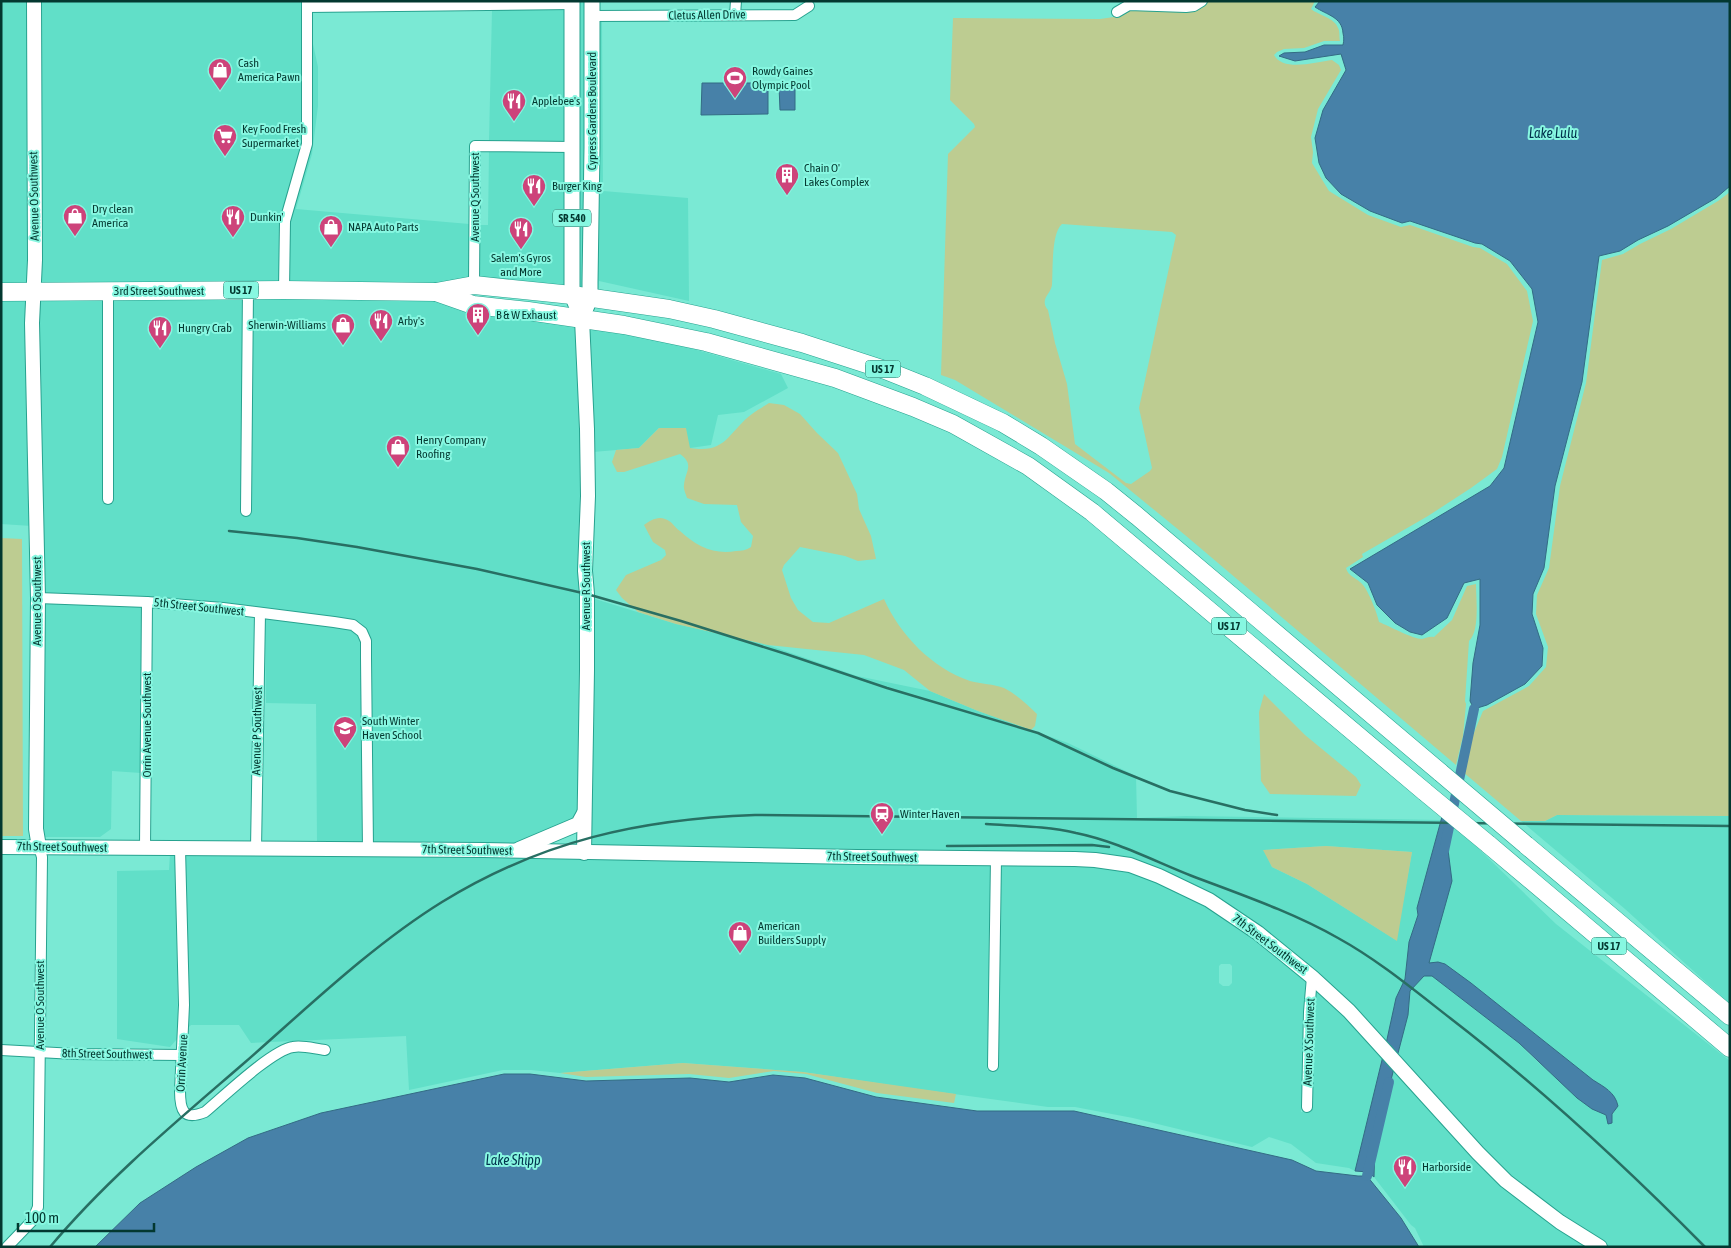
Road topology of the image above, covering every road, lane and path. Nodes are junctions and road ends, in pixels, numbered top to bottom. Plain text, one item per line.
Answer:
1 (34, 1) edge
2 (736, 1) edge
3 (799, 1) edge
4 (1202, 1) edge
5 (572, 3) edge
6 (307, 4) edge
7 (592, 9) edge
8 (1117, 12) dead end
9 (735, 15) junction
10 (572, 147) junction
11 (474, 285) junction
12 (248, 290) junction
13 (284, 290) junction
14 (108, 291) junction
15 (1, 292) edge
16 (34, 292) junction
17 (436, 292) junction
18 (572, 295) junction
19 (590, 298) junction
20 (582, 319) junction
21 (108, 499) dead end
22 (246, 511) dead end
23 (38, 598) junction
24 (147, 602) junction
25 (260, 613) junction
26 (584, 813) junction
27 (1, 847) edge
28 (39, 847) junction
29 (145, 848) junction
30 (180, 849) junction
31 (256, 849) junction
32 (368, 849) junction
33 (513, 851) junction
34 (584, 853) junction
35 (996, 858) junction
36 (1312, 976) junction
37 (1730, 1016) edge
38 (1730, 1048) edge
39 (1, 1050) edge
40 (325, 1050) dead end
41 (40, 1052) junction
42 (182, 1055) junction
43 (993, 1066) dead end
44 (1307, 1107) dead end
45 (7, 1247) edge
46 (1600, 1247) edge

1 - 16 street, Avenue O Southwest
2 - 9 street
3 - 9 street, Cletus Allen Drive
4 - 8 street
5 - 6 street
5 - 10 main road, Cypress Gardens Boulevard / SR 540
6 - 13 street
7 - 9 street, Cletus Allen Drive
7 - 19 main road, Cypress Gardens Boulevard / SR 540
10 - 11 street, Avenue Q Southwest
10 - 18 main road, Cypress Gardens Boulevard / SR 540
11 - 17 highway, 3rd Street Southwest / US 17
11 - 18 highway, 3rd Street Southwest / US 17
12 - 13 highway, 3rd Street Southwest / US 17
12 - 14 highway, 3rd Street Southwest / US 17
12 - 22 street
13 - 17 highway, 3rd Street Southwest / US 17
14 - 16 highway, 3rd Street Southwest / US 17
14 - 21 street
15 - 16 highway, 3rd Street Southwest / US 17
16 - 23 street, Avenue O Southwest
17 - 20 highway, 3rd Street Southwest / US 17
18 - 19 highway, US 17
18 - 20 main road, Cypress Gardens Boulevard / SR 540
19 - 20 main road, Cypress Gardens Boulevard / SR 540
19 - 37 highway, US 17, bridge
20 - 26 street, Avenue R Southwest
20 - 38 highway, US 17, bridge
23 - 24 street, 5th Street Southwest
23 - 28 street, Avenue O Southwest
24 - 25 street, 5th Street Southwest
24 - 29 street, Orrin Avenue Southwest
25 - 31 street, Avenue P Southwest
25 - 32 street, 5th Street Southwest
26 - 33 street
26 - 34 street, Avenue R Southwest
27 - 28 street, 7th Street Southwest
28 - 29 street, 7th Street Southwest
28 - 41 street, Avenue O Southwest
29 - 30 street, 7th Street Southwest
30 - 31 street, 7th Street Southwest
30 - 42 street, Orrin Avenue
31 - 32 street, 7th Street Southwest
32 - 33 street, 7th Street Southwest
33 - 34 street, 7th Street Southwest
34 - 35 street, 7th Street Southwest
35 - 36 street, 7th Street Southwest
35 - 43 street
36 - 44 street, Avenue X Southwest
36 - 46 street, 7th Street Southwest
39 - 41 street, 8th Street Southwest
40 - 42 street, Orrin Avenue
41 - 42 street, 8th Street Southwest
41 - 45 street, Avenue O Southwest

